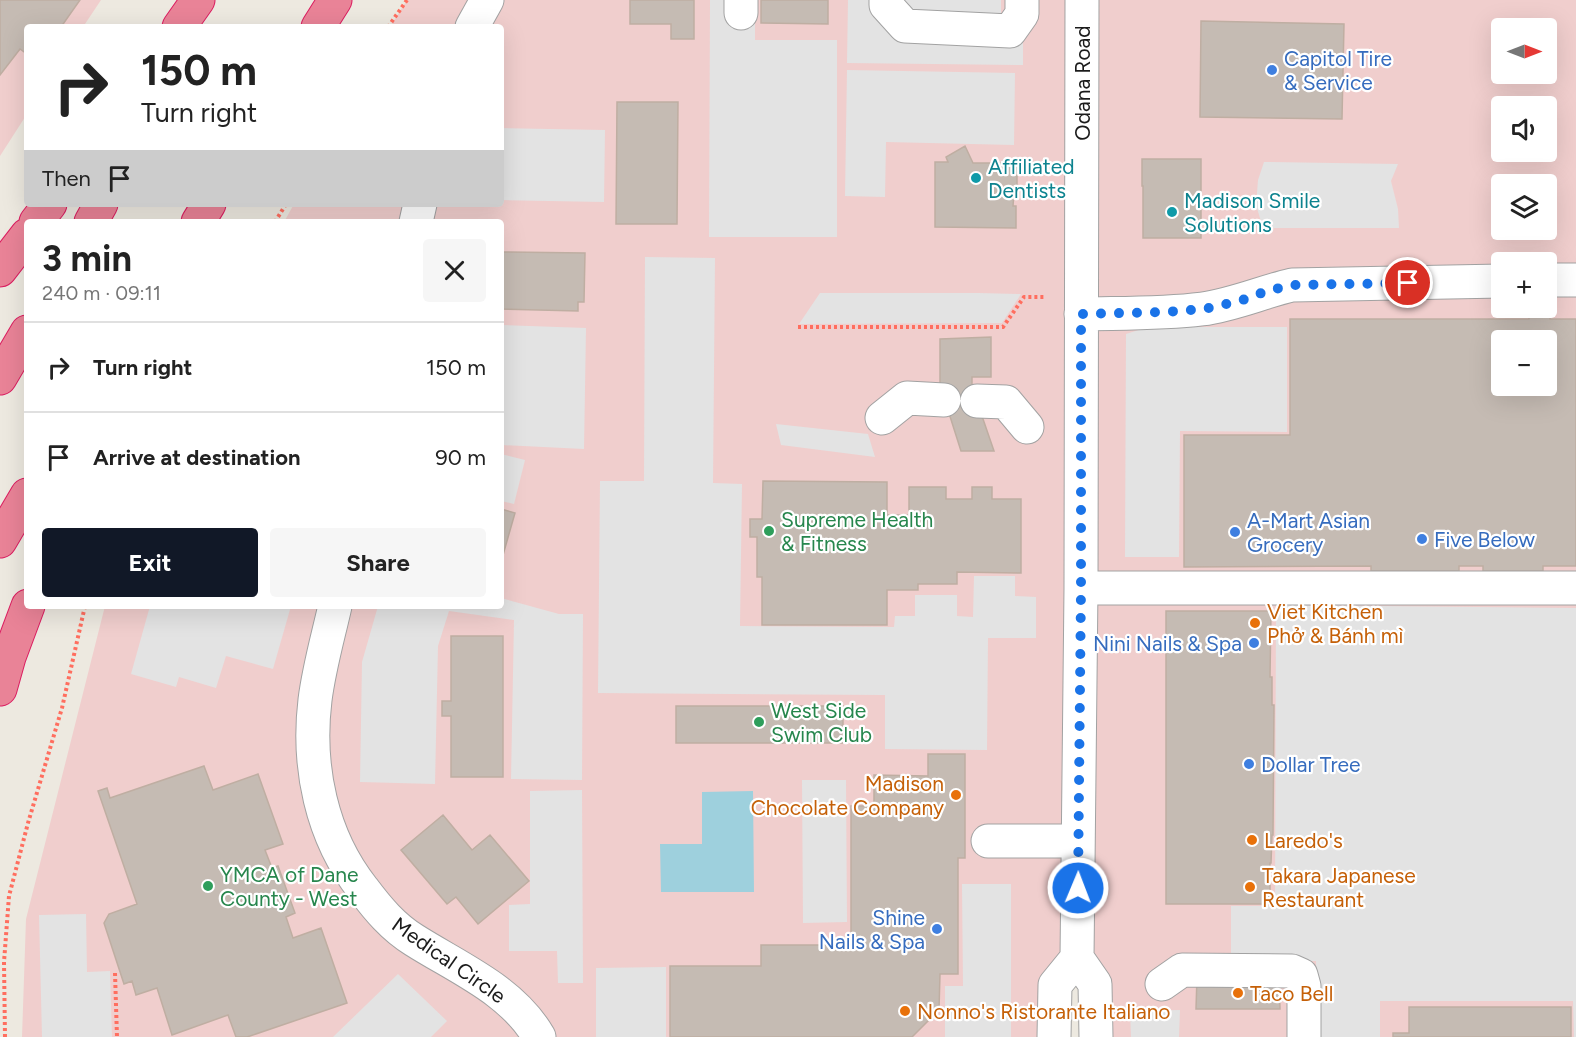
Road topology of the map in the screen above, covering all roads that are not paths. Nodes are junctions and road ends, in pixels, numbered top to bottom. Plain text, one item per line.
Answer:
1 (198, 0) edge
2 (220, 0) edge
3 (335, 0) edge
4 (346, 0) edge
5 (487, 0) edge
6 (886, 0) edge
7 (1022, 0) edge
8 (1082, 0) edge
9 (181, 24) edge
10 (205, 24) edge
11 (320, 24) edge
12 (333, 24) edge
13 (474, 24) edge
14 (48, 207) edge
15 (38, 219) edge
16 (24, 238) edge
17 (0, 270) edge
18 (1557, 280) edge
19 (1576, 280) edge
20 (1491, 281) edge
21 (1081, 314) junction
22 (24, 337) edge
23 (0, 378) edge
24 (944, 400) dead end
25 (976, 401) dead end
26 (882, 418) dead end
27 (1027, 427) dead end
28 (24, 500) edge
29 (0, 541) edge
30 (1081, 588) junction
31 (1576, 588) edge
32 (27, 609) edge
33 (334, 609) edge
34 (0, 689) edge
35 (988, 841) dead end
36 (1078, 841) junction
37 (1077, 958) junction
38 (1162, 984) dead end
39 (539, 1037) edge
40 (1054, 1037) edge
41 (1096, 1037) edge
42 (1304, 1037) edge

1 - 9 highway
2 - 10 highway
3 - 11 highway
4 - 12 highway
5 - 13 street
6 - 7 street
8 - 21 street, Odana Road
14 - 15 highway
16 - 17 highway
18 - 19 street
20 - 21 street
21 - 30 street, Odana Road
22 - 23 highway
24 - 26 street
25 - 27 street
28 - 29 highway
30 - 31 street
30 - 36 street, Odana Road
32 - 34 highway
33 - 39 street, Medical Circle
35 - 36 street
36 - 37 street, Odana Road
37 - 40 street
37 - 41 street
38 - 42 street

